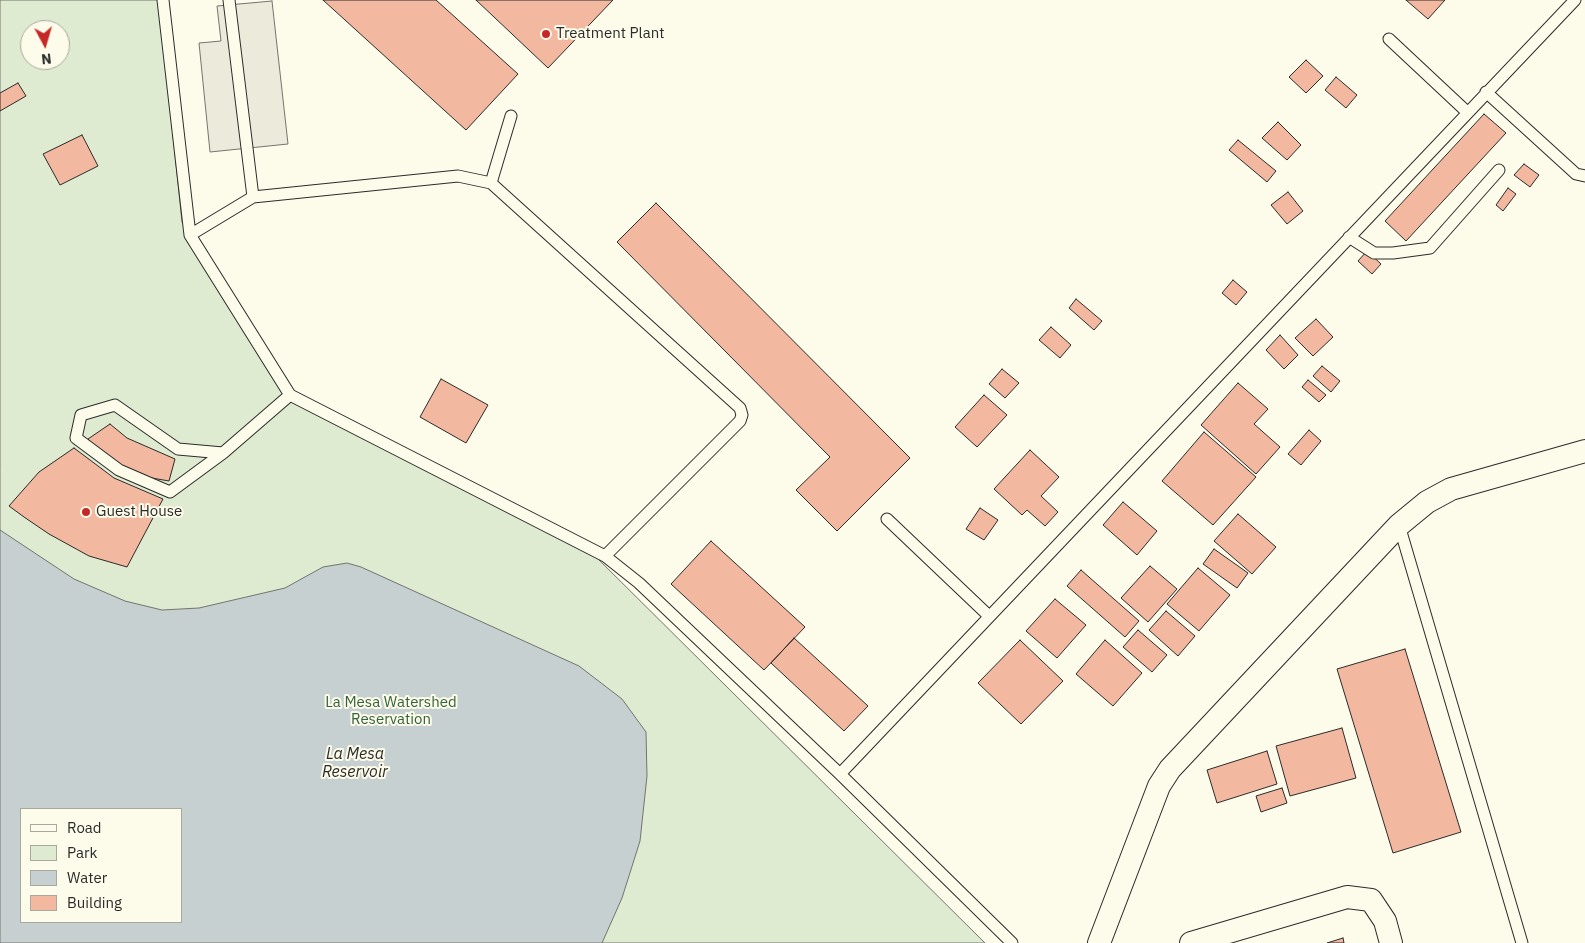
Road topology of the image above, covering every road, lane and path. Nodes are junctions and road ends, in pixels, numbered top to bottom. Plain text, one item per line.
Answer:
1 (163, 0) edge
2 (229, 0) edge
3 (1575, 0) edge
4 (1389, 39) dead end
5 (1486, 92) junction
6 (1467, 112) junction
7 (511, 116) dead end
8 (1499, 170) dead end
9 (1585, 176) edge
10 (491, 183) junction
11 (253, 197) junction
12 (190, 235) junction
13 (1349, 237) junction
14 (290, 394) junction
15 (1585, 451) edge
16 (223, 453) junction
17 (887, 519) dead end
18 (1399, 525) junction
19 (605, 556) junction
20 (989, 616) junction
21 (840, 774) junction
22 (1012, 943) edge
23 (1099, 943) edge
24 (1191, 943) edge
25 (1391, 943) edge
26 (1522, 943) edge

1 - 12 lane
2 - 11 lane
3 - 5 lane
4 - 6 lane
5 - 6 lane
5 - 9 lane
6 - 13 lane
7 - 10 lane
8 - 13 lane
10 - 11 lane
10 - 19 lane
11 - 12 lane
12 - 14 lane
13 - 20 lane
14 - 16 lane
14 - 19 lane
15 - 18 street
16 - 16 lane
17 - 20 lane
18 - 23 street
18 - 26 lane
19 - 21 lane
20 - 21 lane
21 - 22 lane
24 - 25 street

